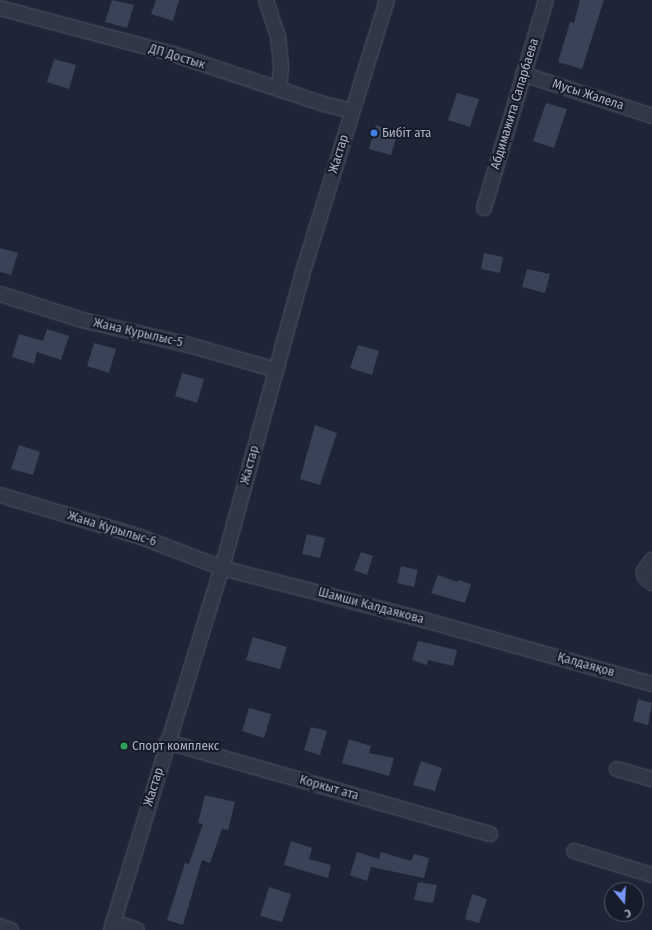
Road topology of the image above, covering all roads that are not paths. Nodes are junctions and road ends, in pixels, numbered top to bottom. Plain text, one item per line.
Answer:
1 (266, 0) edge
2 (387, 0) edge
3 (546, 0) edge
4 (0, 8) edge
5 (524, 74) junction
6 (279, 89) junction
7 (352, 111) junction
8 (652, 116) edge
9 (484, 208) dead end
10 (0, 294) edge
11 (277, 370) junction
12 (0, 495) edge
13 (652, 560) edge
14 (222, 568) junction
15 (652, 583) edge
16 (520, 646) joint
17 (652, 684) edge
18 (167, 742) junction
19 (617, 769) dead end
20 (652, 779) edge
21 (490, 834) dead end
22 (574, 851) dead end
23 (652, 875) edge
24 (0, 926) edge
25 (112, 926) edge
26 (11, 930) edge
27 (137, 930) edge

1 - 6 street
2 - 7 street, Жастар
3 - 5 street, Абдимажита Сапарбаева
4 - 6 street, ДП Достык
5 - 8 street, Мусы Жалела
5 - 9 street, Абдимажита Сапарбаева
6 - 7 street, ДП Достык
7 - 11 street, Жастар
10 - 11 street, Жана Курылыс-5
11 - 14 street, Жастар
12 - 14 street, Жана Курылыс-6
13 - 15 street
14 - 16 street, Шамши Калдаякова
14 - 18 street, Жастар
16 - 17 street, Қалдаяқов
18 - 21 street, Коркыт ата
18 - 25 street, Жастар
19 - 20 street
22 - 23 street
24 - 26 street
25 - 27 street

